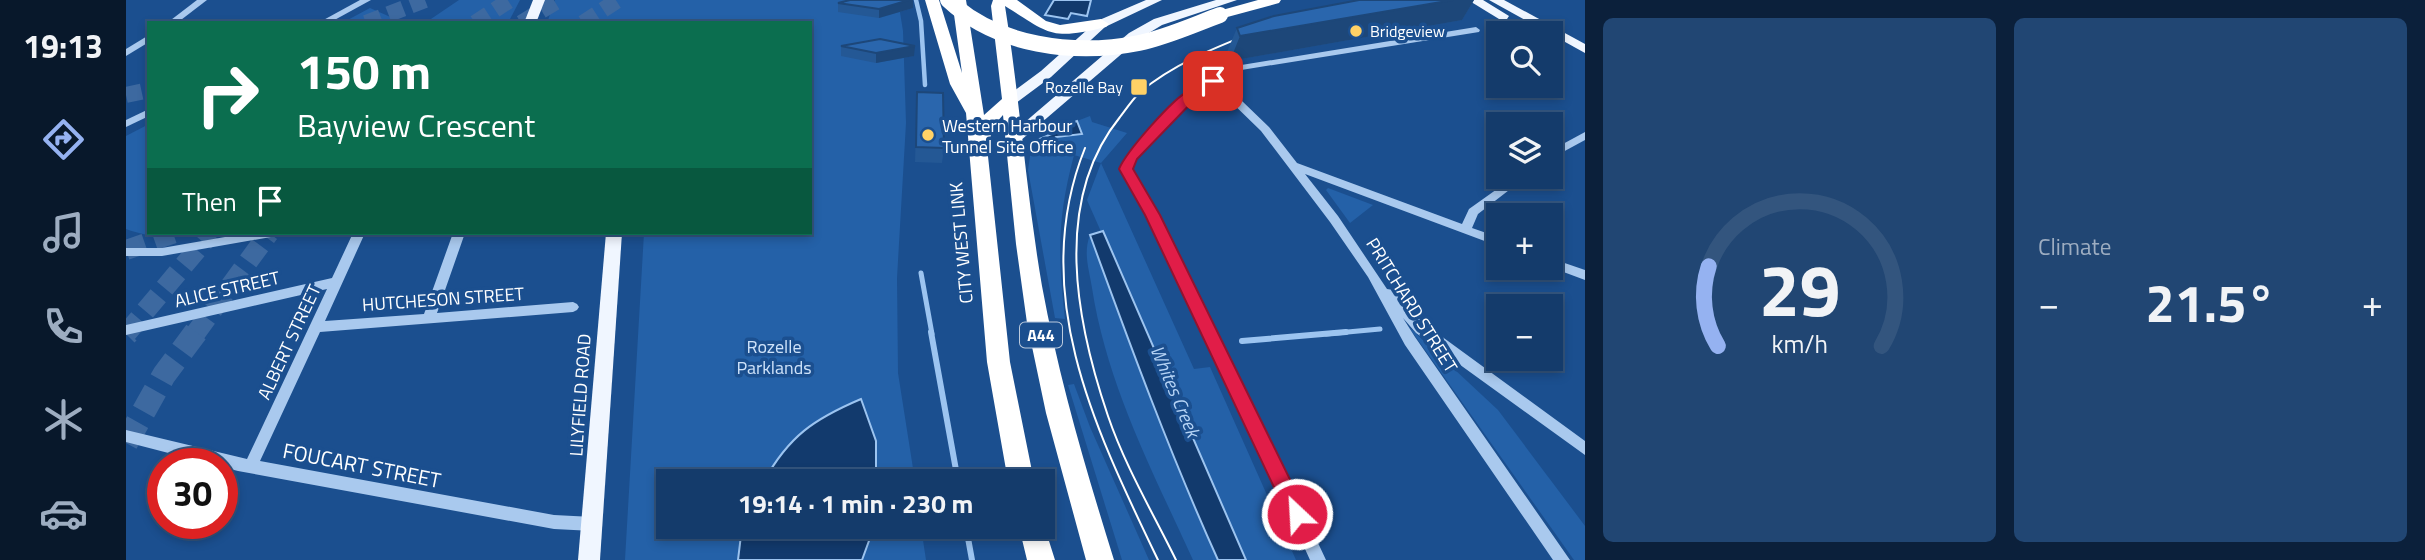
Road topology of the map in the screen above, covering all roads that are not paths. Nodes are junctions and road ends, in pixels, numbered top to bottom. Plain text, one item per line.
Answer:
1 (203, 0) edge
2 (367, 0) edge
3 (539, 0) edge
4 (932, 0) edge
5 (948, 0) edge
6 (959, 0) edge
7 (1000, 0) edge
8 (1008, 0) edge
9 (1156, 0) edge
10 (1231, 0) edge
11 (1274, 0) edge
12 (1474, 0) edge
13 (1495, 0) edge
14 (174, 21) edge
15 (326, 21) edge
16 (531, 21) edge
17 (1514, 21) edge
18 (1101, 24) junction
19 (1476, 30) dead end
20 (147, 39) edge
21 (1563, 43) edge
22 (1585, 51) edge
23 (126, 53) edge
24 (1212, 88) junction
25 (1016, 97) junction
26 (147, 113) edge
27 (974, 114) junction
28 (126, 124) edge
29 (1585, 135) edge
30 (1015, 138) junction
31 (1563, 148) edge
32 (978, 151) junction
33 (1293, 165) junction
34 (1505, 189) edge
35 (1465, 230) junction
36 (260, 235) edge
37 (358, 235) edge
38 (457, 235) edge
39 (614, 235) edge
40 (1486, 238) edge
41 (126, 252) edge
42 (1563, 267) edge
43 (1372, 274) junction
44 (1585, 275) edge
45 (336, 282) junction
46 (573, 307) dead end
47 (429, 318) junction
48 (315, 327) junction
49 (126, 330) edge
50 (126, 436) edge
51 (1585, 449) edge
52 (251, 466) junction
53 (1019, 469) edge
54 (593, 524) junction
55 (1035, 539) edge
56 (589, 560) edge
57 (1041, 560) edge
58 (1100, 560) edge
59 (1318, 560) edge
60 (1562, 560) edge

1 - 14 street
2 - 15 street
3 - 16 main road
4 - 27 highway
5 - 11 highway, bridge
6 - 27 highway, CITY WEST LINK
7 - 25 highway, A44
8 - 18 highway
9 - 18 main road
10 - 30 main road
12 - 17 main road
13 - 22 main road
18 - 25 main road
19 - 24 street
20 - 23 street
21 - 22 main road
24 - 33 street, PRITCHARD STREET
24 - 59 street
25 - 30 highway, A44
25 - 32 highway
26 - 28 street
27 - 32 highway, CITY WEST LINK / A44
29 - 31 street
30 - 58 highway, A44
32 - 53 highway, CITY WEST LINK / A44
33 - 35 street
33 - 43 street, PRITCHARD STREET
34 - 35 street
35 - 40 street
36 - 41 street
37 - 45 street, ALBERT STREET
38 - 47 street
39 - 54 main road, LILYFIELD ROAD
42 - 44 street
43 - 51 street
43 - 60 street, PRITCHARD STREET
45 - 48 street, ALBERT STREET
45 - 49 street, ALICE STREET
46 - 47 street, HUTCHESON STREET
47 - 48 street, HUTCHESON STREET
48 - 52 street, ALBERT STREET
50 - 52 street, FOUCART STREET
52 - 54 street, FOUCART STREET
54 - 56 main road, LILYFIELD ROAD
55 - 57 highway

